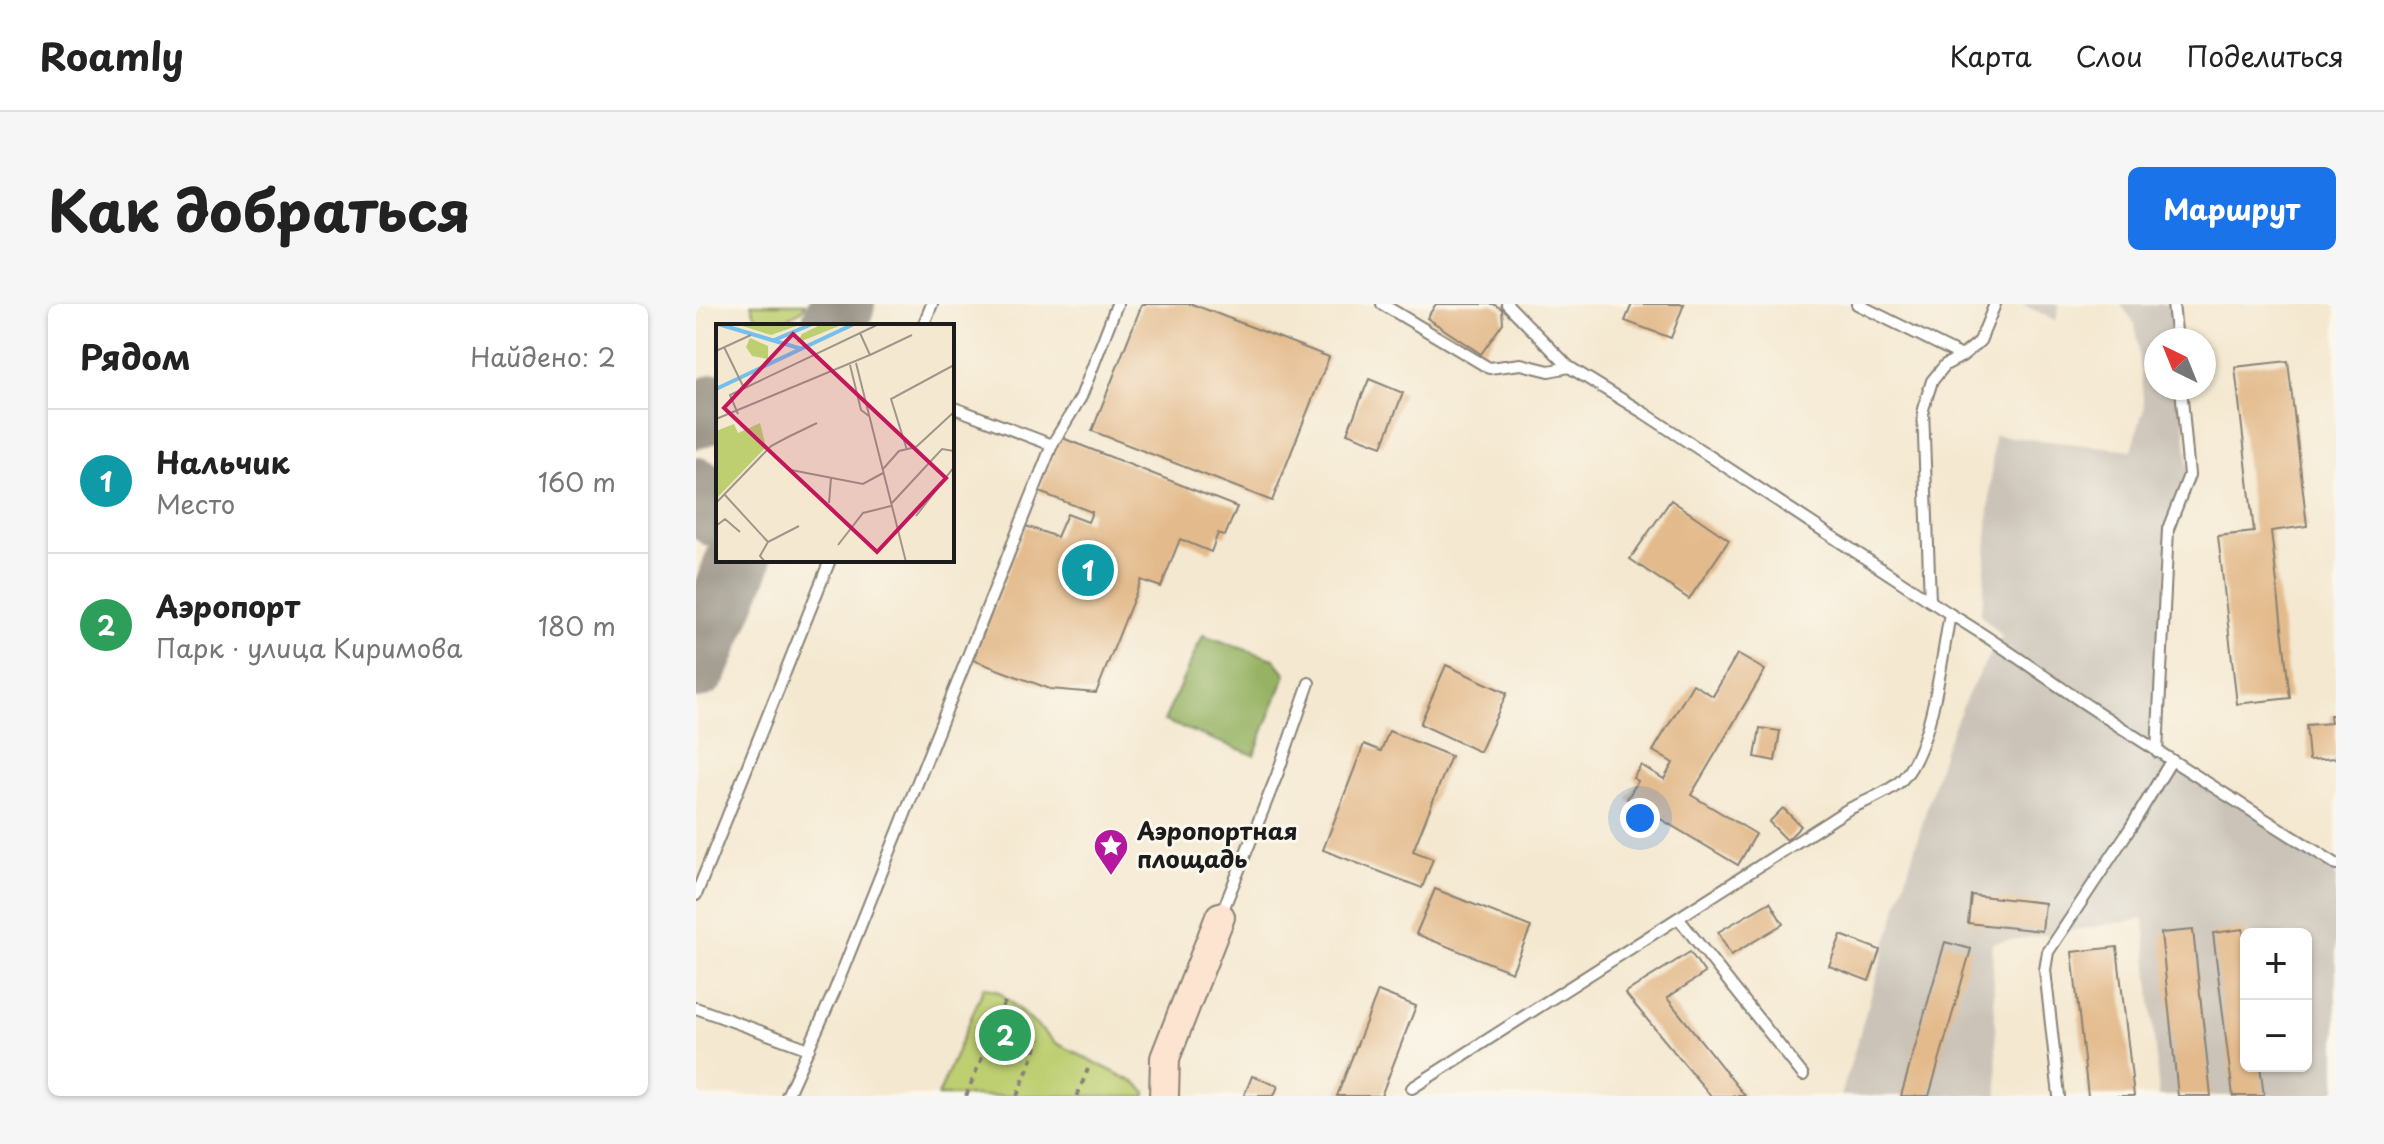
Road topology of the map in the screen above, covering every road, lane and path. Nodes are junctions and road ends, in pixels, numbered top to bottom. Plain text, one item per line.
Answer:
1 (932, 304) edge
2 (1117, 304) edge
3 (1382, 304) edge
4 (1507, 304) edge
5 (1857, 304) edge
6 (1995, 304) edge
7 (2173, 304) edge
8 (924, 324) edge
9 (2176, 328) edge
10 (1962, 356) junction
11 (1569, 367) junction
12 (2182, 400) edge
13 (954, 408) edge
14 (1052, 445) junction
15 (829, 562) edge
16 (1930, 601) junction
17 (1950, 614) junction
18 (1309, 683) dead end
19 (2157, 752) junction
20 (2171, 761) junction
21 (2336, 864) edge
22 (700, 871) edge
23 (696, 895) edge
24 (1220, 917) joint
25 (1679, 919) junction
26 (1005, 1001) dead end
27 (696, 1008) edge
28 (1040, 1039) dead end
29 (809, 1049) junction
30 (1088, 1069) dead end
31 (1803, 1075) dead end
32 (1412, 1088) dead end
33 (787, 1096) edge
34 (966, 1096) edge
35 (1017, 1096) edge
36 (1077, 1096) edge
37 (1164, 1096) edge
38 (2059, 1096) edge

1 - 8 lane
2 - 14 lane
3 - 11 lane
4 - 11 lane
5 - 10 lane
6 - 10 lane
7 - 9 lane
10 - 16 lane
11 - 16 lane
12 - 19 lane
13 - 14 lane
14 - 29 lane
15 - 22 lane
16 - 17 lane
17 - 19 lane
17 - 25 lane
18 - 24 lane
19 - 20 lane
20 - 21 lane
20 - 38 lane
22 - 23 lane
24 - 37 main road
25 - 31 lane
25 - 32 lane
26 - 34 path
27 - 29 lane
28 - 35 path
29 - 33 lane
30 - 36 path

